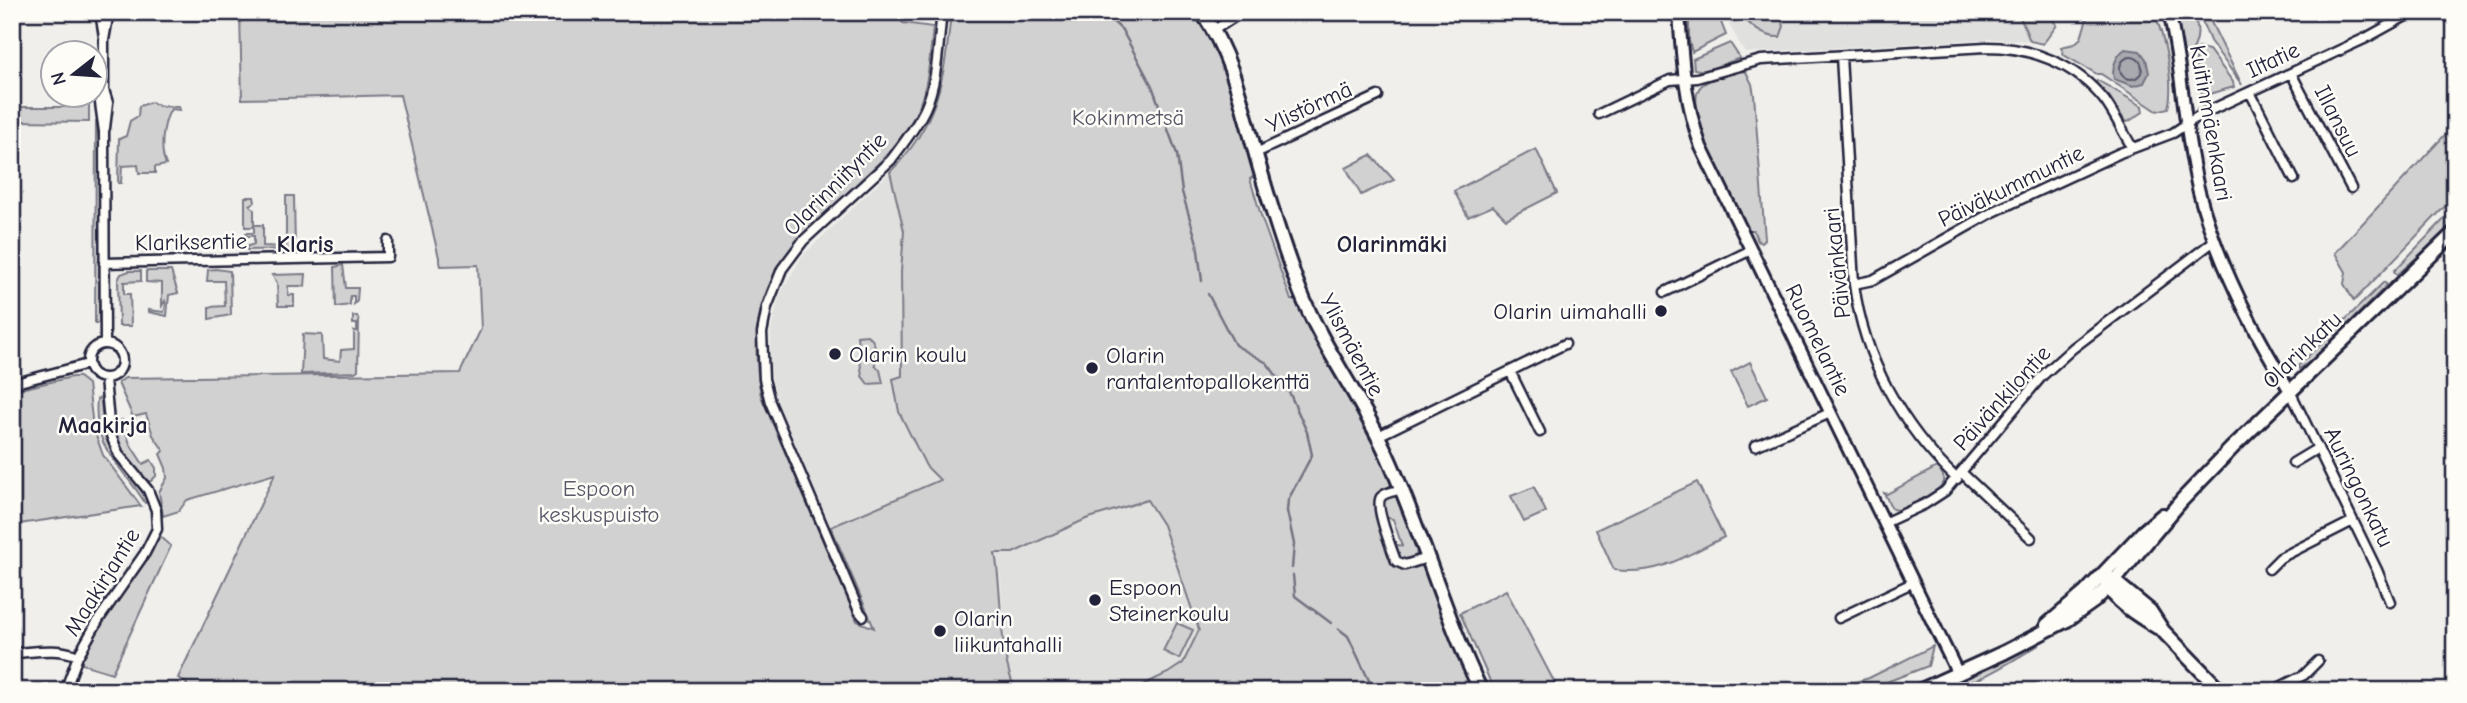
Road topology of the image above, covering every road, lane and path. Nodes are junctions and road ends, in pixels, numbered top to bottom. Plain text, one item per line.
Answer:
1 (100, 12) edge
2 (109, 12) edge
3 (942, 12) edge
4 (1202, 12) edge
5 (1242, 12) edge
6 (1679, 12) edge
7 (2169, 12) edge
8 (2413, 12) edge
9 (1214, 30) junction
10 (104, 38) edge
11 (104, 38) edge
12 (1841, 56) junction
13 (2291, 72) junction
14 (1683, 79) junction
15 (2250, 92) junction
16 (1378, 96) dead end
17 (108, 108) edge
18 (1599, 114) dead end
19 (2187, 125) junction
20 (2132, 147) junction
21 (1256, 153) junction
22 (2294, 179) dead end
23 (2351, 188) dead end
24 (2455, 232) edge
25 (388, 241) dead end
26 (2214, 241) junction
27 (1751, 250) junction
28 (104, 263) junction
29 (1854, 284) junction
30 (1665, 292) dead end
31 (105, 344) junction
32 (1565, 344) dead end
33 (88, 364) junction
34 (1510, 371) junction
35 (105, 379) junction
36 (12, 384) edge
37 (2290, 391) junction
38 (1830, 412) junction
39 (1540, 432) dead end
40 (1378, 436) junction
41 (1755, 446) dead end
42 (2318, 448) junction
43 (2293, 463) dead end
44 (1960, 476) junction
45 (1402, 489) junction
46 (2353, 521) junction
47 (1884, 523) junction
48 (2031, 538) dead end
49 (1427, 558) junction
50 (2269, 569) dead end
51 (2109, 581) junction
52 (1912, 583) junction
53 (2390, 602) dead end
54 (863, 616) dead end
55 (1839, 618) dead end
56 (12, 653) edge
57 (78, 656) junction
58 (2318, 661) dead end
59 (1958, 674) junction
60 (65, 691) edge
61 (1481, 691) edge
62 (1919, 691) edge
63 (2221, 691) edge
64 (2272, 691) edge

1 - 10 street
2 - 11 street
3 - 54 street, Olarinniityntie
4 - 9 main road, Ylismäentie
5 - 9 street
6 - 14 street, Ruomelantie
7 - 19 street, Kuitinmäenkaari
8 - 13 street, Iltatie
9 - 21 main road, Ylismäentie
12 - 14 street
12 - 20 street
12 - 29 street, Päivänkaari
13 - 15 street, Iltatie
13 - 23 street, Illansuu
14 - 18 street
14 - 27 street, Ruomelantie
15 - 19 street, Iltatie
15 - 22 street
16 - 21 street, Ylistörmä
17 - 28 street
19 - 20 street, Päiväkummuntie
19 - 26 street, Kuitinmäenkaari
20 - 29 street, Päiväkummuntie
21 - 40 main road, Ylismäentie
24 - 37 main road, Olarinkatu
25 - 28 street, Klariksentie
26 - 37 street, Kuitinmäenkaari
26 - 44 street, Päivänkilontie
27 - 30 street
27 - 38 street, Ruomelantie
28 - 31 street
29 - 44 street, Päivänkaari
31 - 33 street
31 - 35 street
32 - 34 street
33 - 35 street
33 - 36 street
34 - 39 street
34 - 40 street
35 - 57 street, Maakirjantie
37 - 42 street, Auringonkatu
37 - 51 main road, Olarinkatu
38 - 41 street
38 - 47 street, Ruomelantie
40 - 45 main road, Ylismäentie
42 - 43 street
42 - 46 street, Auringonkatu
44 - 47 street, Päivänkilontie
44 - 48 street, Päivänkaari
45 - 49 main road, Ylismäentie
45 - 49 street
46 - 50 street
46 - 53 street, Auringonkatu
47 - 52 street, Ruomelantie
49 - 61 main road, Ylismäentie
51 - 59 main road, Olarinkatu
51 - 63 main road
52 - 55 street
52 - 59 street, Ruomelantie
56 - 57 street
57 - 60 street, Maakirjantie
58 - 64 street
59 - 62 main road, Olarinkatu

